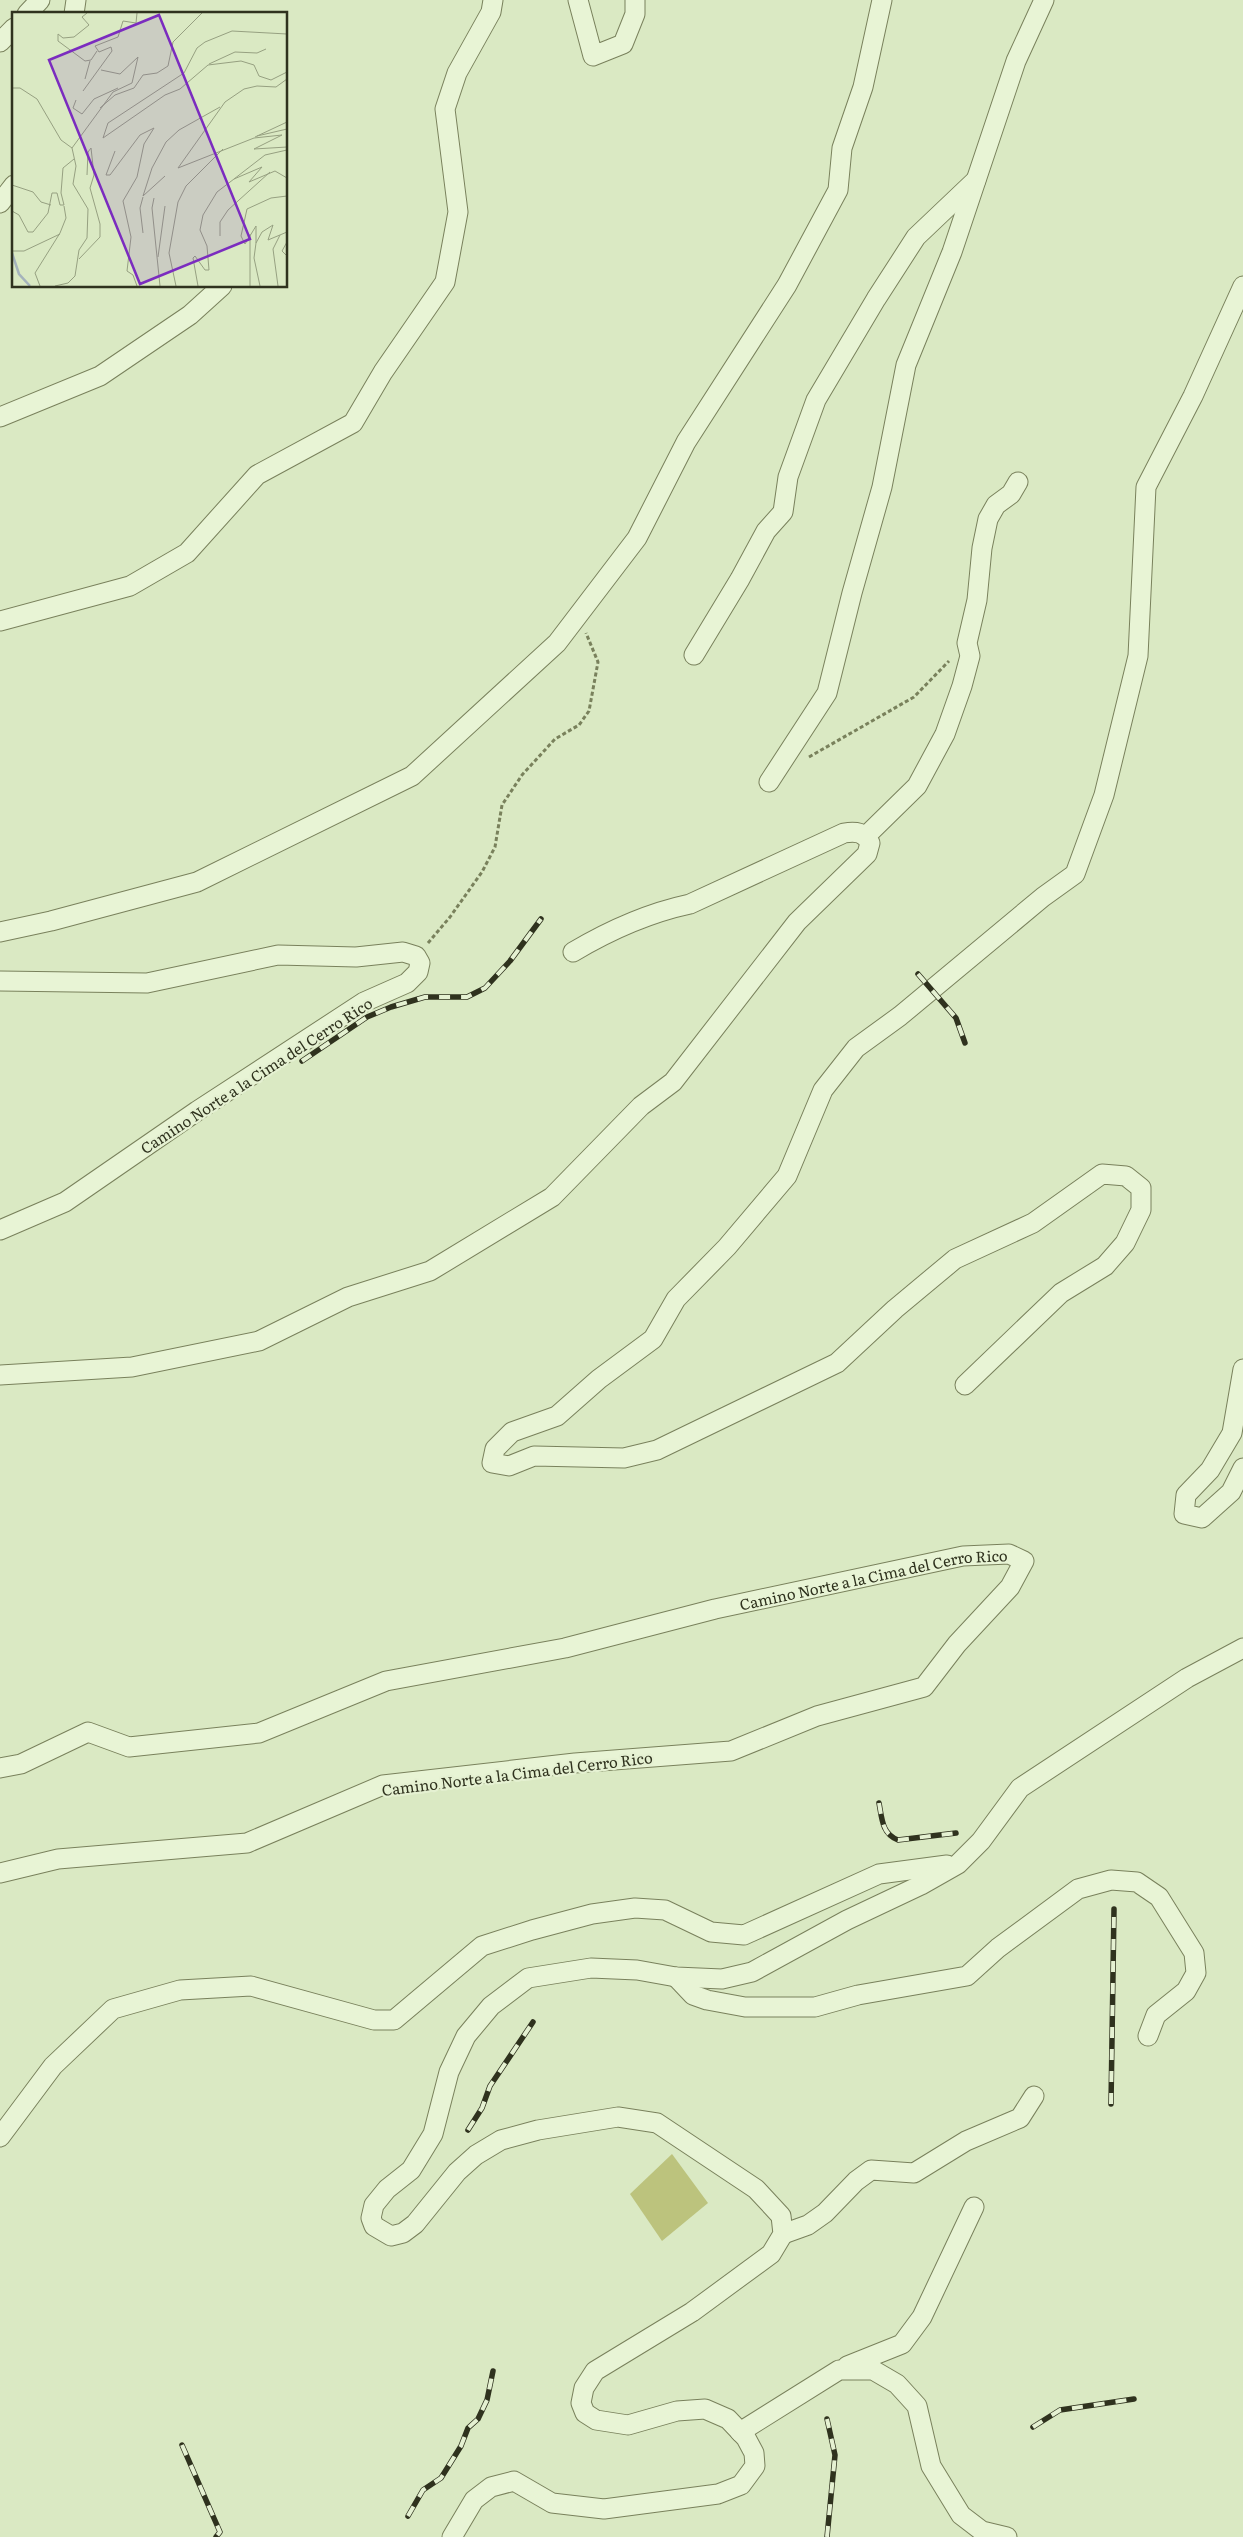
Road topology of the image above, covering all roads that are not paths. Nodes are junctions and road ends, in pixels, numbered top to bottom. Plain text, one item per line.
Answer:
1 (40, 0) edge
2 (492, 0) edge
3 (578, 0) edge
4 (635, 0) edge
5 (882, 0) edge
6 (1044, 0) edge
7 (29, 12) edge
8 (12, 30) edge
9 (0, 42) edge
10 (978, 178) junction
11 (12, 188) edge
12 (0, 203) edge
13 (1243, 286) edge
14 (220, 288) edge
15 (0, 417) edge
16 (1018, 482) dead end
17 (0, 621) edge
18 (694, 655) dead end
19 (769, 782) dead end
20 (866, 836) junction
21 (0, 932) edge
22 (573, 952) dead end
23 (0, 981) edge
24 (0, 1230) edge
25 (1243, 1369) edge
26 (0, 1375) edge
27 (965, 1385) dead end
28 (1243, 1468) edge
29 (1243, 1648) edge
30 (0, 1768) edge
31 (958, 1864) junction
32 (0, 1872) edge
33 (676, 1977) junction
34 (1148, 2036) dead end
35 (1034, 2096) dead end
36 (0, 2137) edge
37 (974, 2207) dead end
38 (783, 2234) junction
39 (839, 2370) junction
40 (740, 2432) junction
41 (452, 2537) edge
42 (1006, 2537) edge

1 - 7 lane
2 - 17 lane
3 - 4 lane
5 - 21 lane
6 - 10 lane
8 - 9 lane
10 - 18 lane
10 - 19 lane
11 - 12 lane
13 - 27 lane
14 - 15 lane
16 - 20 lane
20 - 22 lane
20 - 26 lane
23 - 24 lane, Camino Norte a la Cima del Cerro Rico
25 - 28 lane
29 - 31 lane
30 - 32 lane, Camino Norte a la Cima del Cerro Rico
31 - 33 lane
31 - 36 lane
33 - 34 lane
33 - 38 lane
35 - 38 lane
37 - 39 lane
38 - 40 lane
39 - 40 lane
39 - 42 lane
40 - 41 lane

